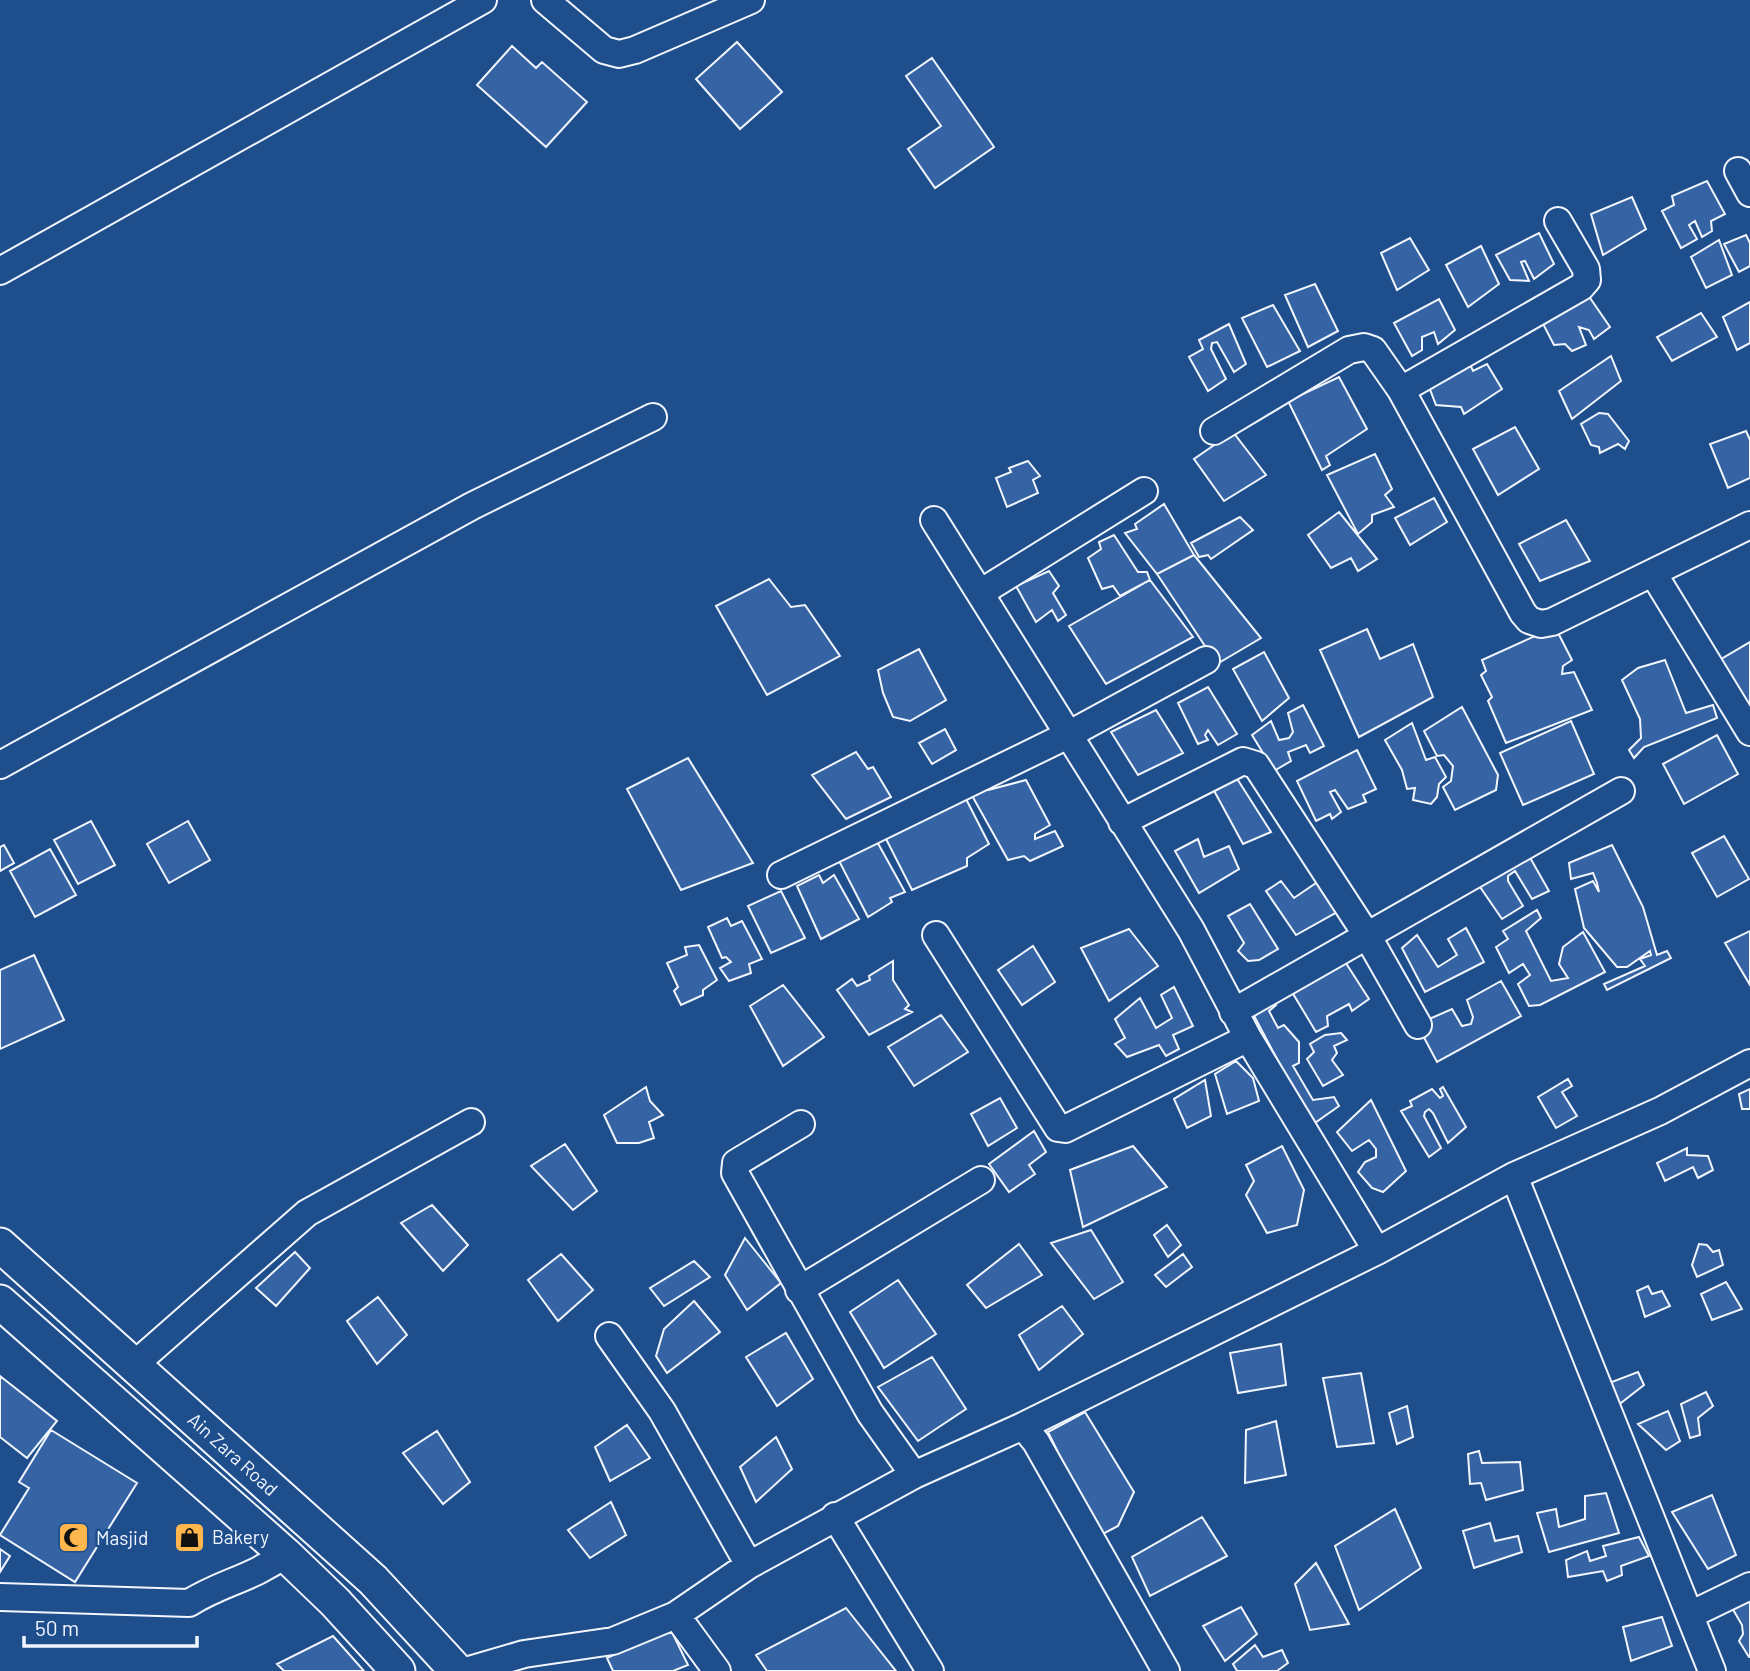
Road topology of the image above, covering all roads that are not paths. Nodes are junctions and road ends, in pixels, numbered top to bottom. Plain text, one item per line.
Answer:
1 (483, 0) edge
2 (545, 0) edge
3 (751, 0) edge
4 (1558, 221) dead end
5 (0, 271) edge
6 (1401, 390) junction
7 (653, 417) dead end
8 (1214, 431) dead end
9 (1144, 492) dead end
10 (934, 520) dead end
11 (1750, 525) edge
12 (1653, 573) junction
13 (980, 593) junction
14 (1206, 660) dead end
15 (1750, 732) edge
16 (1069, 735) junction
17 (0, 765) edge
18 (1621, 791) dead end
19 (1122, 822) junction
20 (780, 875) dead end
21 (936, 935) dead end
22 (1368, 937) junction
23 (1233, 1012) junction
24 (1418, 1025) dead end
25 (1248, 1038) junction
26 (1750, 1063) edge
27 (471, 1122) dead end
28 (801, 1125) dead end
29 (1514, 1176) junction
30 (981, 1180) dead end
31 (0, 1245) edge
32 (1377, 1251) junction
33 (799, 1290) junction
34 (0, 1301) edge
35 (609, 1336) dead end
36 (134, 1365) junction
37 (1023, 1426) junction
38 (914, 1475) junction
39 (835, 1516) junction
40 (285, 1554) junction
41 (749, 1565) junction
42 (1750, 1586) edge
43 (0, 1597) edge
44 (676, 1615) junction
45 (1690, 1615) junction
46 (398, 1671) edge
47 (457, 1671) edge
48 (466, 1671) edge
49 (717, 1671) edge
50 (930, 1671) edge
51 (1166, 1671) edge
52 (1713, 1671) edge

1 - 5 street
2 - 3 street
4 - 6 street
6 - 8 street
6 - 12 street
7 - 17 street
9 - 13 street
10 - 13 street
11 - 12 street
12 - 15 street
13 - 16 street
14 - 16 street
16 - 19 street
16 - 20 street
18 - 22 street
19 - 22 street
19 - 23 street
21 - 25 street
22 - 23 street
22 - 24 street
23 - 25 street
25 - 32 street
26 - 29 street
27 - 36 street
28 - 33 street
29 - 32 street
29 - 45 street
30 - 33 street
31 - 36 main road, Ain Zara Road
32 - 37 street
33 - 38 street
34 - 40 main road, Ain Zara Road
35 - 41 street
36 - 47 main road, Ain Zara Road
37 - 38 street
37 - 51 street
38 - 39 street
39 - 41 street
39 - 50 street
40 - 43 street
40 - 46 main road, Ain Zara Road
41 - 44 street
42 - 45 street
44 - 48 street
44 - 49 street
45 - 52 street

